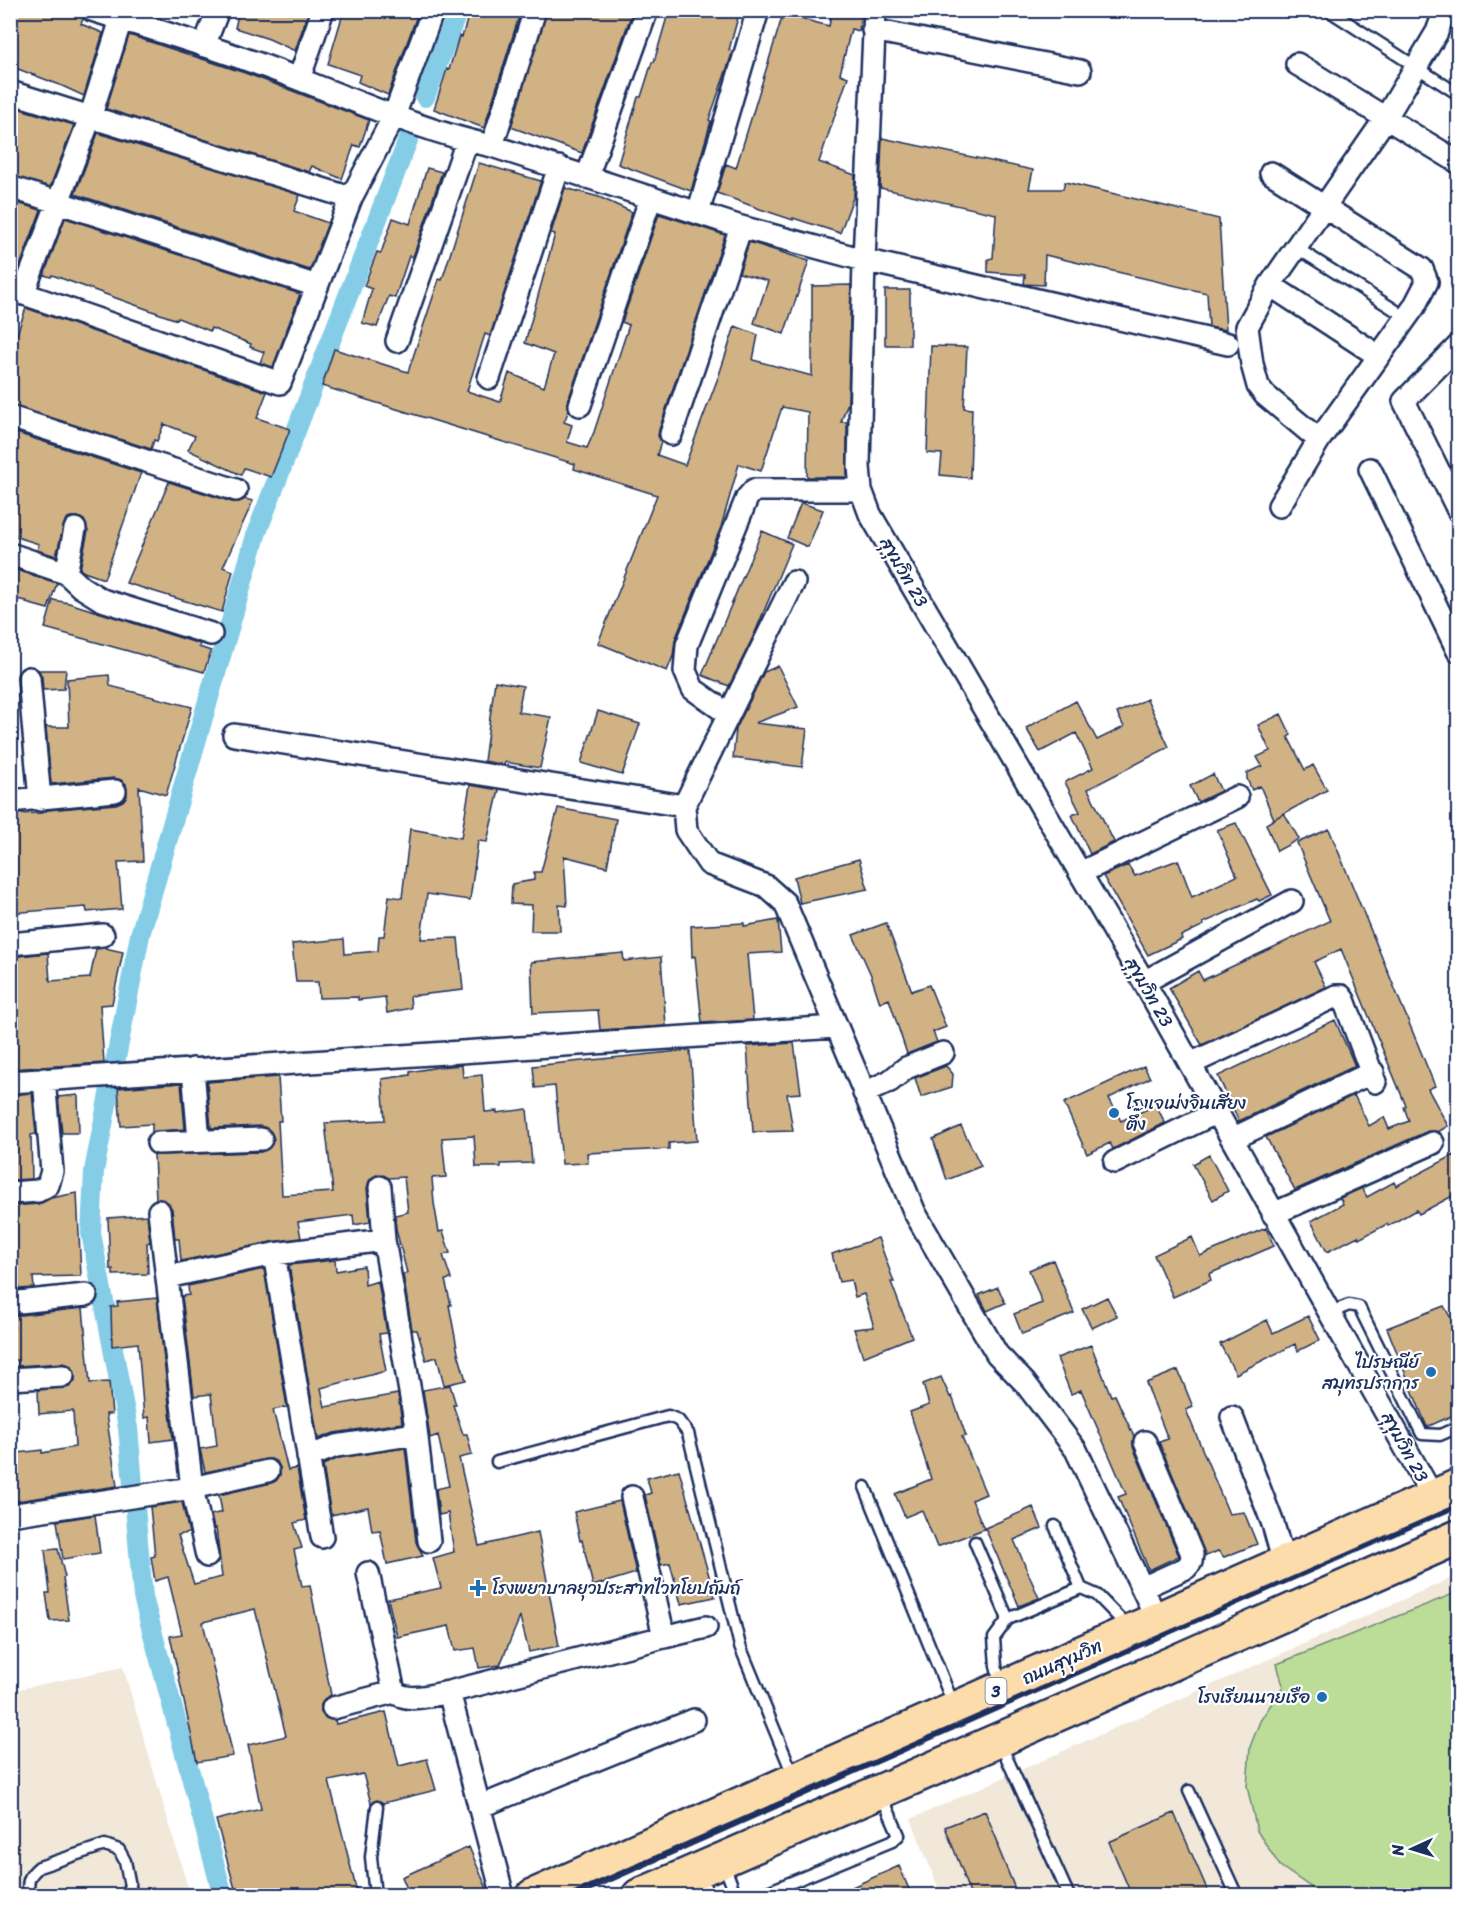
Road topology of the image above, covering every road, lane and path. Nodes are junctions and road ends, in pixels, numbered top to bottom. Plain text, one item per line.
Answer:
1 (92, 10) edge
2 (218, 10) edge
3 (323, 10) edge
4 (433, 10) edge
5 (535, 10) edge
6 (647, 10) edge
7 (758, 10) edge
8 (1328, 10) edge
9 (1445, 10) edge
10 (123, 15) edge
11 (874, 20) edge
12 (204, 46) junction
13 (1297, 64) dead end
14 (1416, 66) junction
15 (1080, 71) dead end
16 (299, 79) junction
17 (10, 92) edge
18 (1458, 94) edge
19 (394, 116) junction
20 (90, 118) junction
21 (1385, 119) junction
22 (467, 141) junction
23 (492, 146) junction
24 (1458, 162) edge
25 (559, 167) junction
26 (1271, 173) dead end
27 (587, 177) junction
28 (10, 187) edge
29 (651, 197) junction
30 (351, 198) junction
31 (57, 203) junction
32 (1323, 207) junction
33 (698, 213) junction
34 (741, 227) junction
35 (1295, 247) junction
36 (864, 260) junction
37 (1270, 285) junction
38 (317, 286) junction
39 (17, 292) edge
40 (1395, 310) dead end
41 (397, 341) dead end
42 (1228, 344) dead end
43 (1458, 346) edge
44 (1371, 351) dead end
45 (489, 378) dead end
46 (580, 405) dead end
47 (10, 417) edge
48 (671, 435) dead end
49 (1319, 440) junction
50 (1370, 469) dead end
51 (236, 490) dead end
52 (861, 490) junction
53 (1279, 506) dead end
54 (1458, 510) edge
55 (75, 529) dead end
56 (10, 554) edge
57 (66, 573) junction
58 (794, 582) dead end
59 (211, 634) dead end
60 (1458, 651) edge
61 (29, 678) dead end
62 (728, 714) junction
63 (234, 735) dead end
64 (115, 791) dead end
65 (1237, 797) dead end
66 (40, 800) junction
67 (10, 801) edge
68 (684, 806) junction
69 (1080, 873) junction
70 (1292, 901) dead end
71 (103, 935) dead end
72 (10, 944) edge
73 (1144, 982) junction
74 (836, 1027) junction
75 (942, 1053) dead end
76 (1190, 1064) junction
77 (193, 1069) junction
78 (44, 1079) junction
79 (10, 1082) edge
80 (864, 1093) junction
81 (1217, 1112) junction
82 (261, 1138) dead end
83 (1232, 1138) junction
84 (199, 1141) junction
85 (158, 1143) dead end
86 (1433, 1143) dead end
87 (1114, 1162) dead end
88 (380, 1187) dead end
89 (10, 1193) edge
90 (159, 1211) dead end
91 (1273, 1214) junction
92 (384, 1240) junction
93 (274, 1254) junction
94 (166, 1276) junction
95 (86, 1295) dead end
96 (10, 1304) edge
97 (1329, 1313) junction
98 (63, 1376) dead end
99 (10, 1379) edge
100 (1232, 1417) dead end
101 (1458, 1427) edge
102 (416, 1434) junction
103 (1145, 1442) dead end
104 (308, 1457) junction
105 (498, 1462) dead end
106 (268, 1471) dead end
107 (865, 1487) dead end
108 (192, 1488) junction
109 (1446, 1491) edge
110 (632, 1497) dead end
111 (10, 1515) edge
112 (1055, 1526) dead end
113 (322, 1537) dead end
114 (1458, 1537) edge
115 (429, 1541) dead end
116 (975, 1542) dead end
117 (207, 1556) dead end
118 (1284, 1563) junction
119 (368, 1573) dead end
120 (1081, 1588) junction
121 (1142, 1588) junction
122 (1008, 1619) junction
123 (1144, 1625) junction
124 (706, 1627) dead end
125 (664, 1637) junction
126 (1002, 1688) junction
127 (394, 1692) junction
128 (449, 1692) junction
129 (333, 1708) dead end
130 (955, 1709) junction
131 (693, 1720) dead end
132 (999, 1740) junction
133 (795, 1780) junction
134 (879, 1791) junction
135 (1189, 1791) dead end
136 (377, 1807) dead end
137 (479, 1807) junction
138 (710, 1875) edge
139 (642, 1895) edge
140 (29, 1896) edge
141 (132, 1896) edge
142 (375, 1896) edge
143 (503, 1896) edge
144 (533, 1896) edge
145 (736, 1896) edge
146 (758, 1896) edge
147 (1069, 1896) edge
148 (1237, 1896) edge

1 - 10 street
2 - 12 street
3 - 16 street
4 - 19 street
5 - 23 street
6 - 27 street
7 - 33 street
8 - 14 lane
9 - 14 street
10 - 12 street
10 - 20 street
11 - 15 street
11 - 36 street, สุขุมวิท 23
12 - 16 street
13 - 21 street
14 - 18 lane
14 - 21 street
16 - 19 street
17 - 20 street
19 - 22 street
19 - 30 street
20 - 30 street
20 - 31 street
21 - 24 street
21 - 32 street
22 - 23 street
22 - 41 street
23 - 25 street
25 - 27 street
25 - 45 street
26 - 32 street
27 - 29 street
28 - 31 street
29 - 33 street
29 - 46 street
30 - 38 street
31 - 38 street
31 - 39 street
32 - 35 street
32 - 49 street
33 - 34 street
34 - 36 street
34 - 48 street
35 - 37 street
35 - 40 lane
36 - 42 street
36 - 52 street, สุขุมวิท 23
37 - 44 street
37 - 49 street
38 - 39 street
43 - 54 street
47 - 51 street
49 - 53 street
50 - 60 street
52 - 62 street
52 - 69 street, สุขุมวิท 23
55 - 57 street
56 - 57 street
57 - 59 street
58 - 62 street
61 - 66 street
62 - 68 street
63 - 68 street
64 - 66 street
65 - 69 street
66 - 67 street
68 - 74 street
69 - 73 street, สุขุมวิท 23
70 - 73 street
71 - 72 street
73 - 76 street, สุขุมวิท 23
74 - 77 street
74 - 80 street
75 - 80 street
76 - 81 street, สุขุมวิท 23
76 - 83 street
77 - 78 street
77 - 84 street
78 - 79 street
78 - 89 street
80 - 121 street
81 - 83 street, สุขุมวิท 23
81 - 87 street
82 - 84 street
83 - 91 street, สุขุมวิท 23
84 - 85 street
86 - 91 street
88 - 92 street
90 - 94 street
91 - 97 street, สุขุมวิท 23
92 - 93 street
92 - 102 street
93 - 94 street
93 - 104 street
94 - 108 street
95 - 96 street
97 - 101 lane
97 - 109 street, สุขุมวิท 23
98 - 99 street
100 - 118 street
102 - 104 street
102 - 115 street
103 - 121 street
104 - 113 street
105 - 133 lane
106 - 108 street
107 - 130 lane
108 - 111 street
108 - 117 street
109 - 118 highway, ถนนสุขุมวิท / 3
110 - 125 street
112 - 120 lane
114 - 132 highway
116 - 122 lane
118 - 123 highway, ถนนสุขุมวิท / 3
119 - 127 street
120 - 122 lane
120 - 123 lane
121 - 123 street
122 - 126 lane
123 - 126 highway, ถนนสุขุมวิท / 3
124 - 125 street
125 - 128 street
126 - 130 highway, ถนนสุขุมวิท / 3
127 - 128 street
127 - 129 street
128 - 137 street
130 - 133 highway, ถนนสุขุมวิท / 3
131 - 137 street
132 - 134 highway
132 - 147 lane
133 - 144 highway, ถนนสุขุมวิท / 3
134 - 138 highway
134 - 146 lane
135 - 148 lane
136 - 142 lane
137 - 143 street
138 - 139 highway
138 - 145 lane
140 - 141 lane

